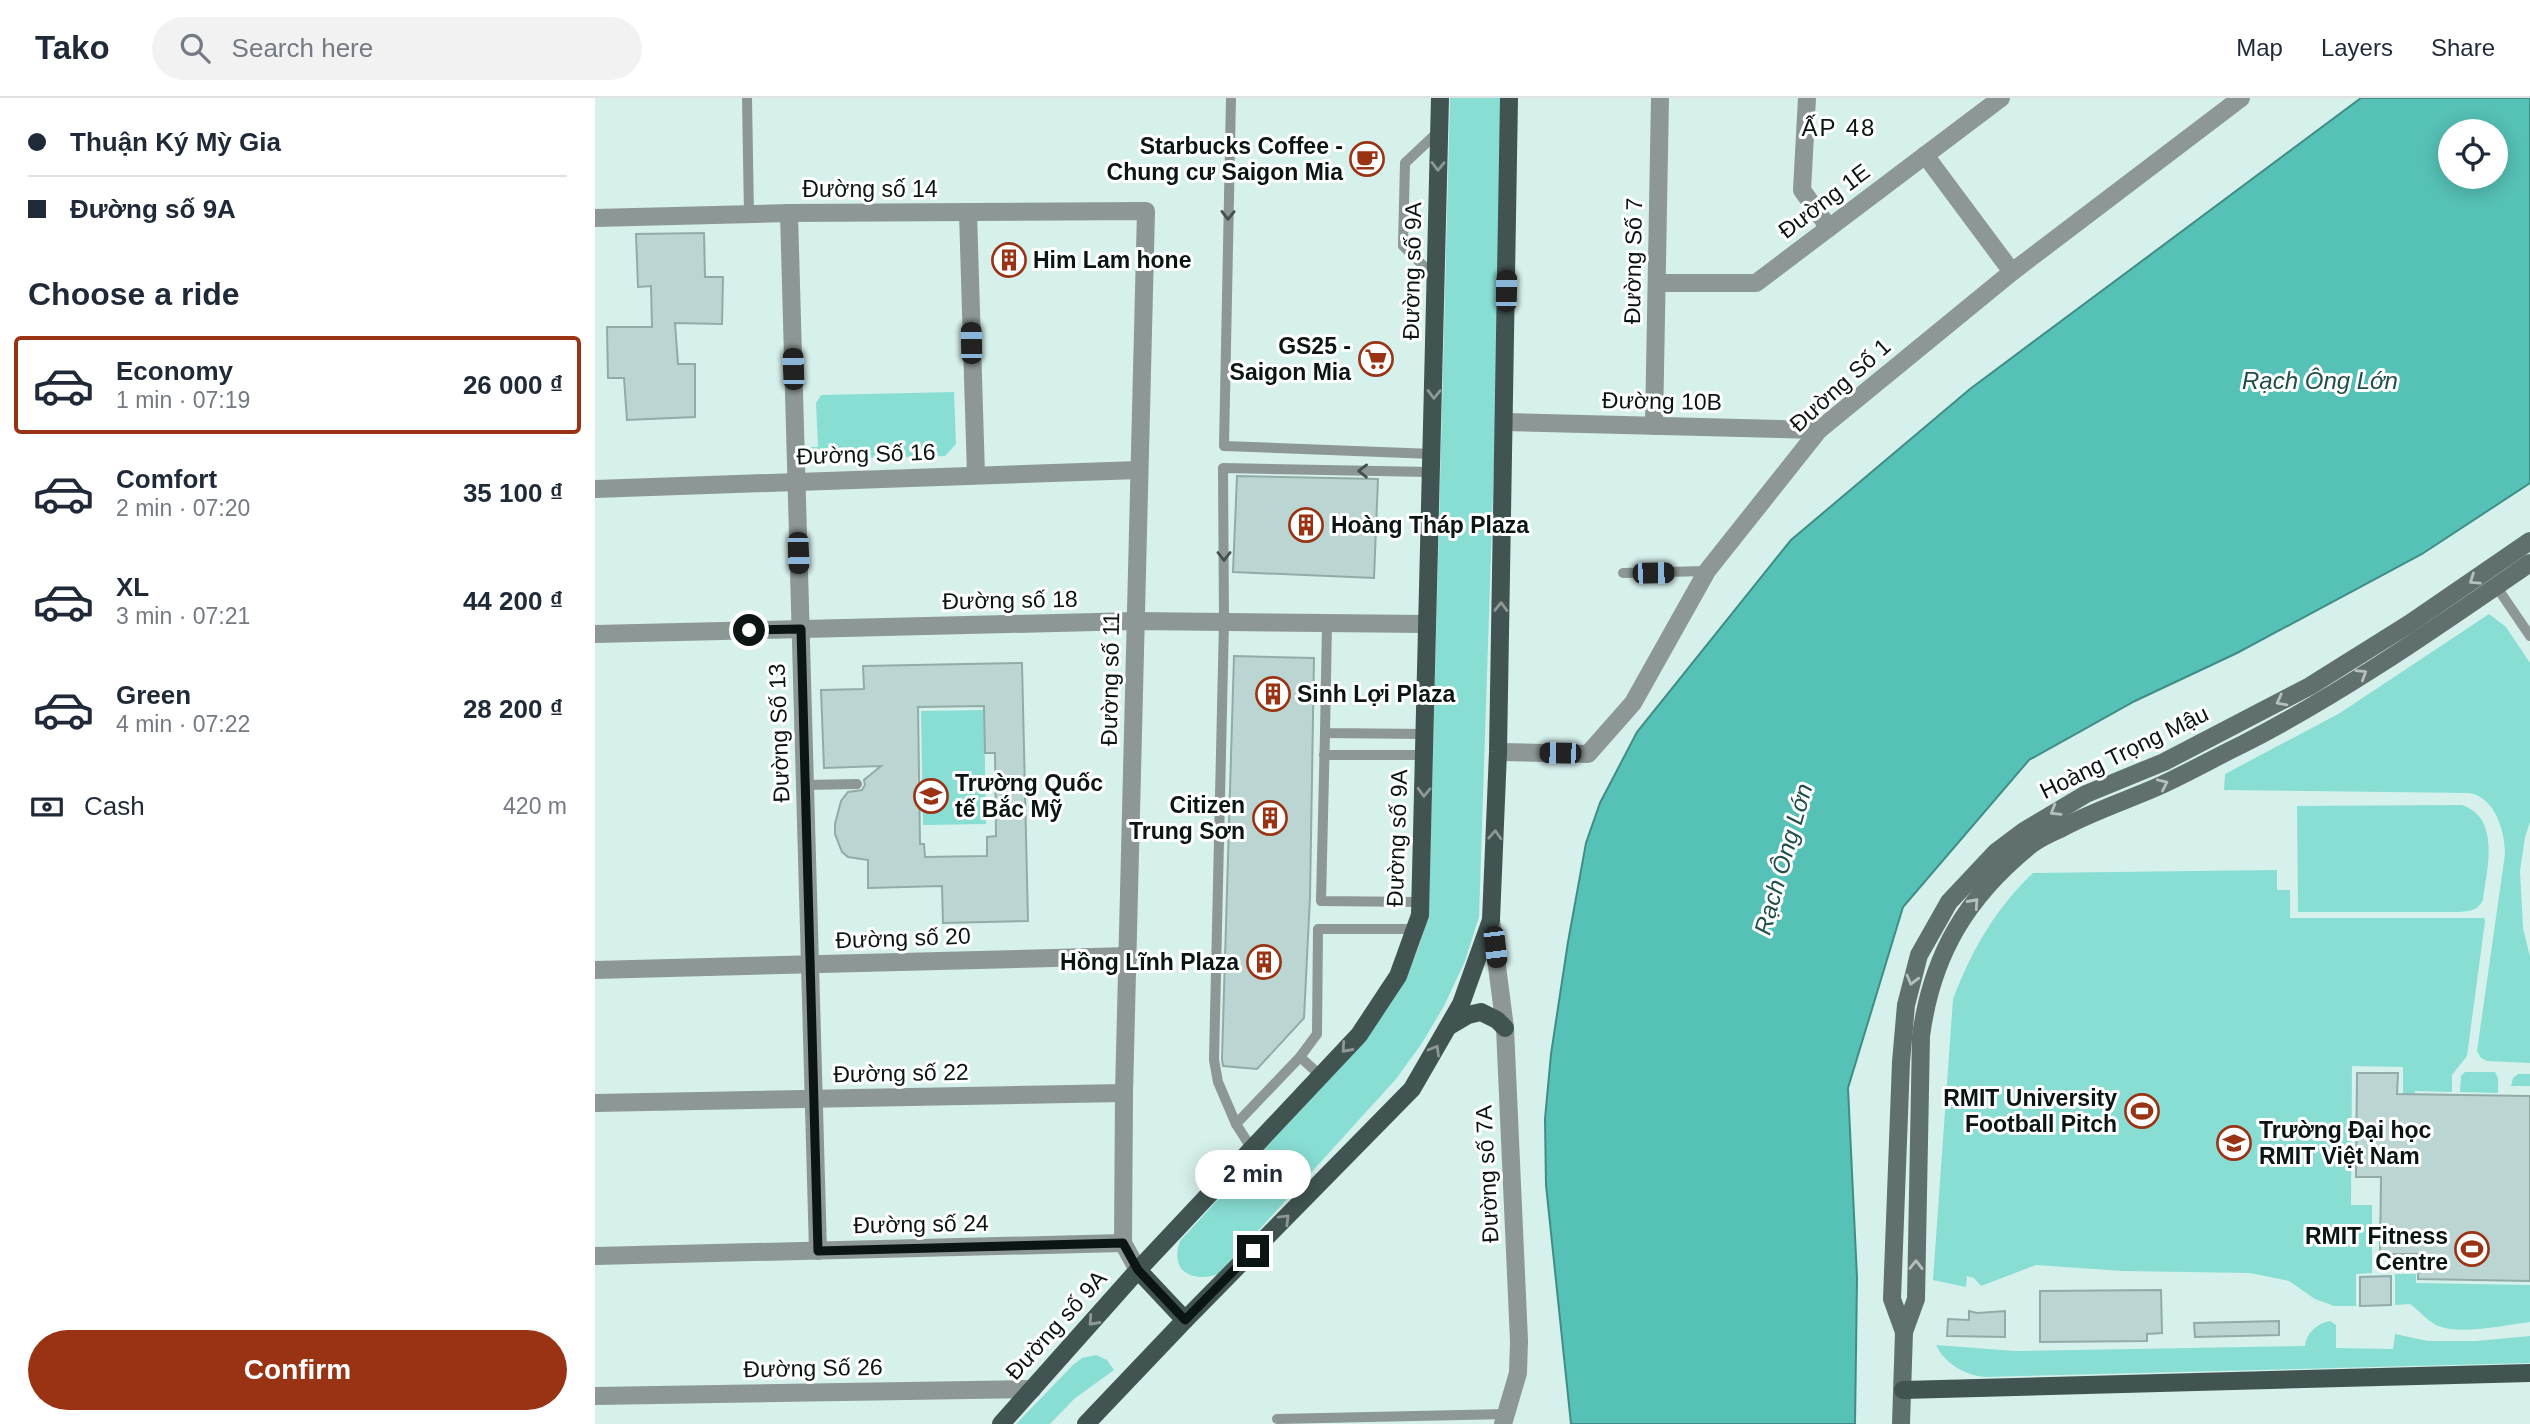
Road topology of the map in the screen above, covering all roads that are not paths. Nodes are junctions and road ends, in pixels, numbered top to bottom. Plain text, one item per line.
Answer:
1 (747, 98) edge
2 (1231, 98) edge
3 (1440, 98) edge
4 (1509, 98) edge
5 (1660, 98) edge
6 (1807, 98) edge
7 (2001, 98) edge
8 (2241, 98) edge
9 (1439, 131) junction
10 (1925, 155) junction
11 (1146, 211) joint
12 (789, 213) junction
13 (968, 213) junction
14 (749, 215) junction
15 (595, 218) edge
16 (1829, 228) junction
17 (2012, 272) junction
18 (1436, 278) junction
19 (1657, 282) junction
20 (1503, 422) junction
21 (1654, 426) junction
22 (1819, 430) junction
23 (1432, 463) junction
24 (1139, 470) junction
25 (976, 475) junction
26 (797, 481) junction
27 (595, 489) edge
28 (2530, 541) edge
29 (2530, 563) edge
30 (1707, 571) junction
31 (1623, 573) dead end
32 (2496, 586) junction
33 (1136, 621) junction
34 (1224, 621) junction
35 (1327, 623) junction
36 (1427, 624) junction
37 (801, 629) junction
38 (595, 634) edge
39 (2530, 636) edge
40 (1325, 733) junction
41 (1426, 734) junction
42 (1498, 752) junction
43 (1324, 755) junction
44 (1425, 755) junction
45 (857, 784) dead end
46 (805, 785) junction
47 (1420, 902) junction
48 (1491, 920) junction
49 (1416, 929) junction
50 (1129, 956) junction
51 (810, 965) junction
52 (595, 970) edge
53 (1448, 1027) junction
54 (1505, 1028) junction
55 (1300, 1057) junction
56 (1321, 1076) junction
57 (1124, 1093) junction
58 (813, 1099) junction
59 (595, 1103) edge
60 (1236, 1124) junction
61 (1252, 1149) junction
62 (1123, 1243) junction
63 (818, 1251) junction
64 (595, 1256) edge
65 (1138, 1270) junction
66 (1185, 1320) junction
67 (1904, 1332) junction
68 (2530, 1373) edge
69 (1033, 1389) junction
70 (1903, 1390) junction
71 (595, 1396) edge
72 (1277, 1419) dead end
73 (1505, 1419) edge
74 (1001, 1424) edge
75 (1086, 1424) edge
76 (1901, 1424) edge

1 - 14 lane
2 -> 23 lane
3 - 9 main road, Đường số 9A
4 - 20 main road
5 - 19 street, Đường Số 7
6 - 16 street
7 - 10 street, Đường 1E
8 - 17 street, Đường Số 1
9 -> 18 main road, Đường số 9A
9 - 18 lane
10 - 16 street, Đường 1E
10 - 17 street
11 - 13 street, Đường số 14
11 - 24 street, Đường số 11
12 - 13 street, Đường số 14
12 - 14 street, Đường số 14
12 - 26 street, Đường Số 13
13 - 25 street
14 - 15 street, Đường số 14
16 - 19 street, Đường 1E
17 - 22 street, Đường Số 1
18 -> 23 main road, Đường số 9A
19 - 21 street, Đường Số 7
20 - 21 street, Đường 10B
42 -> 20 main road
21 - 22 street, Đường 10B
22 - 30 street, Đường Số 1
23 -> 34 lane
23 - 36 main road, Đường số 9A
24 - 25 street, Đường Số 16
24 - 33 street, Đường số 11
25 - 26 street, Đường Số 16
26 - 27 street, Đường Số 16
26 - 37 street, Đường Số 13
28 -> 67 main road, Hoàng Trọng Mậu
29 - 32 main road, Hoàng Trọng Mậu
30 - 31 lane
30 - 42 street, Đường Số 1
32 - 39 lane
67 -> 32 main road, Hoàng Trọng Mậu
33 - 34 street, Đường số 18
33 - 37 street, Đường số 18
33 - 50 street, Đường số 11
34 - 35 street, Đường số 18
34 - 60 lane
35 - 36 street, Đường số 18
35 - 40 lane
36 - 41 main road, Đường số 9A
37 - 38 street, Đường số 18
37 - 46 street, Đường Số 13
40 - 41 lane
40 - 43 lane
41 - 44 main road, Đường số 9A
48 -> 42 main road
43 - 44 lane
43 - 47 lane
44 -> 47 main road, Đường số 9A
45 - 46 lane
46 - 51 street, Đường Số 13
47 - 49 main road, Đường số 9A
48 - 53 main road
48 - 54 street, Đường số 7A
49 - 55 lane
49 -> 56 main road, Đường số 9A
50 - 51 street, Đường số 20
50 - 57 street, Đường số 11
51 - 52 street, Đường số 20
51 - 58 street, Đường Số 13
53 - 54 main road
66 -> 53 main road
54 - 73 street, Đường số 7A
55 - 56 lane
55 - 60 lane
56 - 61 main road, Đường số 9A
57 - 58 street, Đường số 22
57 - 62 street, Đường số 11
58 - 59 street, Đường số 22
58 - 63 street, Đường Số 13
60 - 61 lane
61 - 65 main road, Đường số 9A
62 - 63 street, Đường số 24
62 - 65 street, Đường số 11
63 - 64 street, Đường số 24
65 - 66 main road
65 -> 69 main road, Đường số 9A
66 - 75 main road
67 - 70 main road, Hoàng Trọng Mậu
68 - 70 main road
69 - 71 street, Đường Số 26
69 - 74 main road, Đường số 9A
70 - 76 main road, Hoàng Trọng Mậu
72 - 73 lane

